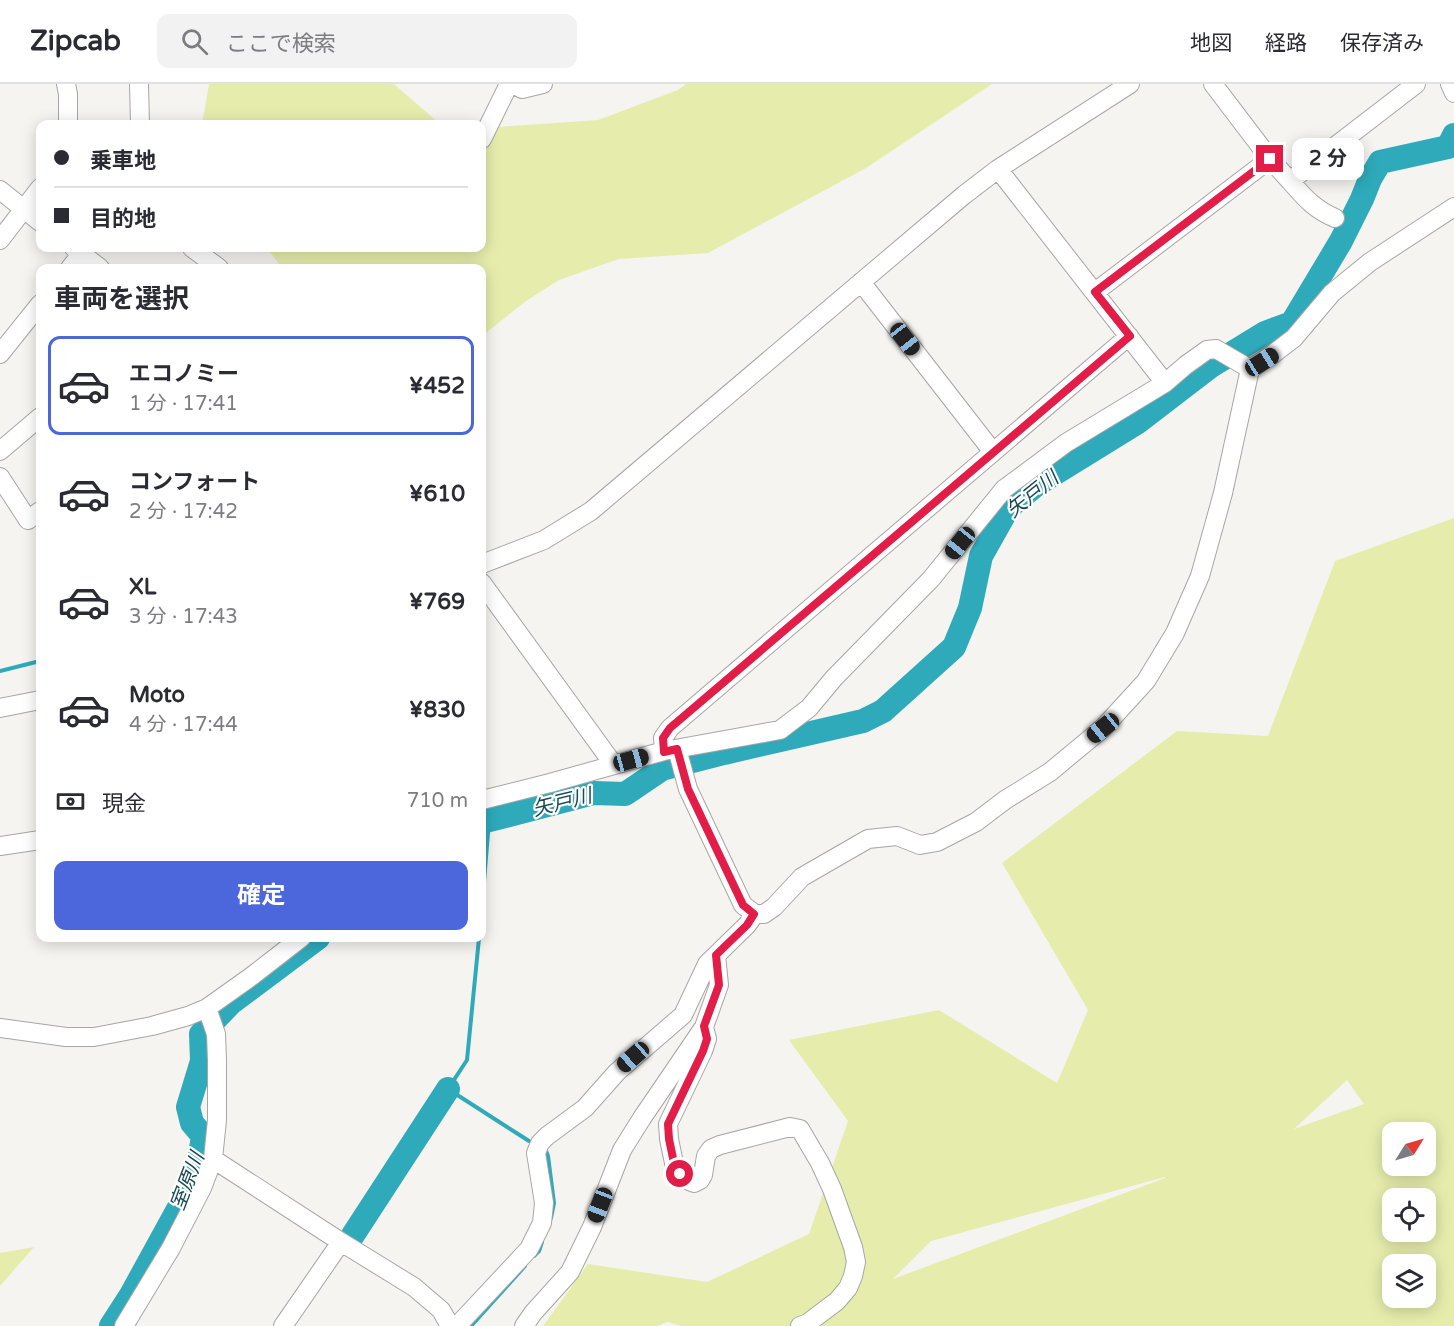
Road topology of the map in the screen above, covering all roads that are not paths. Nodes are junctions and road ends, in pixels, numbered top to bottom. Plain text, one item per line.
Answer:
1 (66, 84) edge
2 (139, 84) edge
3 (508, 84) edge
4 (513, 84) edge
5 (543, 84) edge
6 (1130, 84) edge
7 (1213, 84) edge
8 (1416, 84) edge
9 (1450, 84) edge
10 (1454, 93) edge
11 (68, 120) edge
12 (140, 120) edge
13 (486, 131) edge
14 (1270, 159) junction
15 (998, 169) junction
16 (1290, 181) junction
17 (0, 189) edge
18 (36, 193) edge
19 (1454, 207) edge
20 (24, 209) junction
21 (1335, 218) dead end
22 (36, 219) edge
23 (0, 240) edge
24 (82, 252) edge
25 (197, 252) edge
26 (96, 264) edge
27 (214, 264) edge
28 (861, 282) junction
29 (1095, 292) junction
30 (36, 309) edge
31 (1130, 336) junction
32 (0, 354) edge
33 (1250, 369) junction
34 (1165, 383) junction
35 (36, 420) edge
36 (0, 451) edge
37 (993, 452) junction
38 (0, 477) edge
39 (36, 514) edge
40 (486, 562) edge
41 (486, 589) edge
42 (36, 701) edge
43 (0, 708) edge
44 (671, 750) junction
45 (614, 765) junction
46 (486, 799) edge
47 (36, 841) edge
48 (0, 846) edge
49 (754, 914) junction
50 (296, 942) edge
51 (716, 955) junction
52 (207, 1008) junction
53 (704, 1026) junction
54 (0, 1028) edge
55 (213, 1159) junction
56 (341, 1242) junction
57 (124, 1326) edge
58 (283, 1326) edge
59 (450, 1326) edge
60 (457, 1326) edge
61 (524, 1326) edge
62 (800, 1326) edge

1 - 11 street
2 - 12 street
3 - 13 street
4 - 5 street
6 - 15 street
7 - 14 street
8 - 16 street
9 - 10 street
14 - 16 street
14 - 29 street
15 - 28 street
15 - 29 street
16 - 21 street
17 - 20 street
18 - 20 street
19 - 33 street
20 - 22 street
20 - 23 street
24 - 26 street
25 - 27 street
28 - 37 street
28 - 40 street
29 - 31 street
30 - 32 street
31 - 34 street
31 - 37 street
33 - 34 street
33 - 49 street
34 - 44 street
35 - 36 street
37 - 44 street
38 - 39 street
41 - 45 street
42 - 43 street
44 - 45 street
44 - 49 street
45 - 46 street
47 - 48 street
49 - 51 street
50 - 52 street
51 - 53 street
51 - 60 street
52 - 54 street
52 - 55 street
53 - 61 street
53 - 62 street
55 - 56 street
55 - 57 street
56 - 58 street
56 - 59 street

